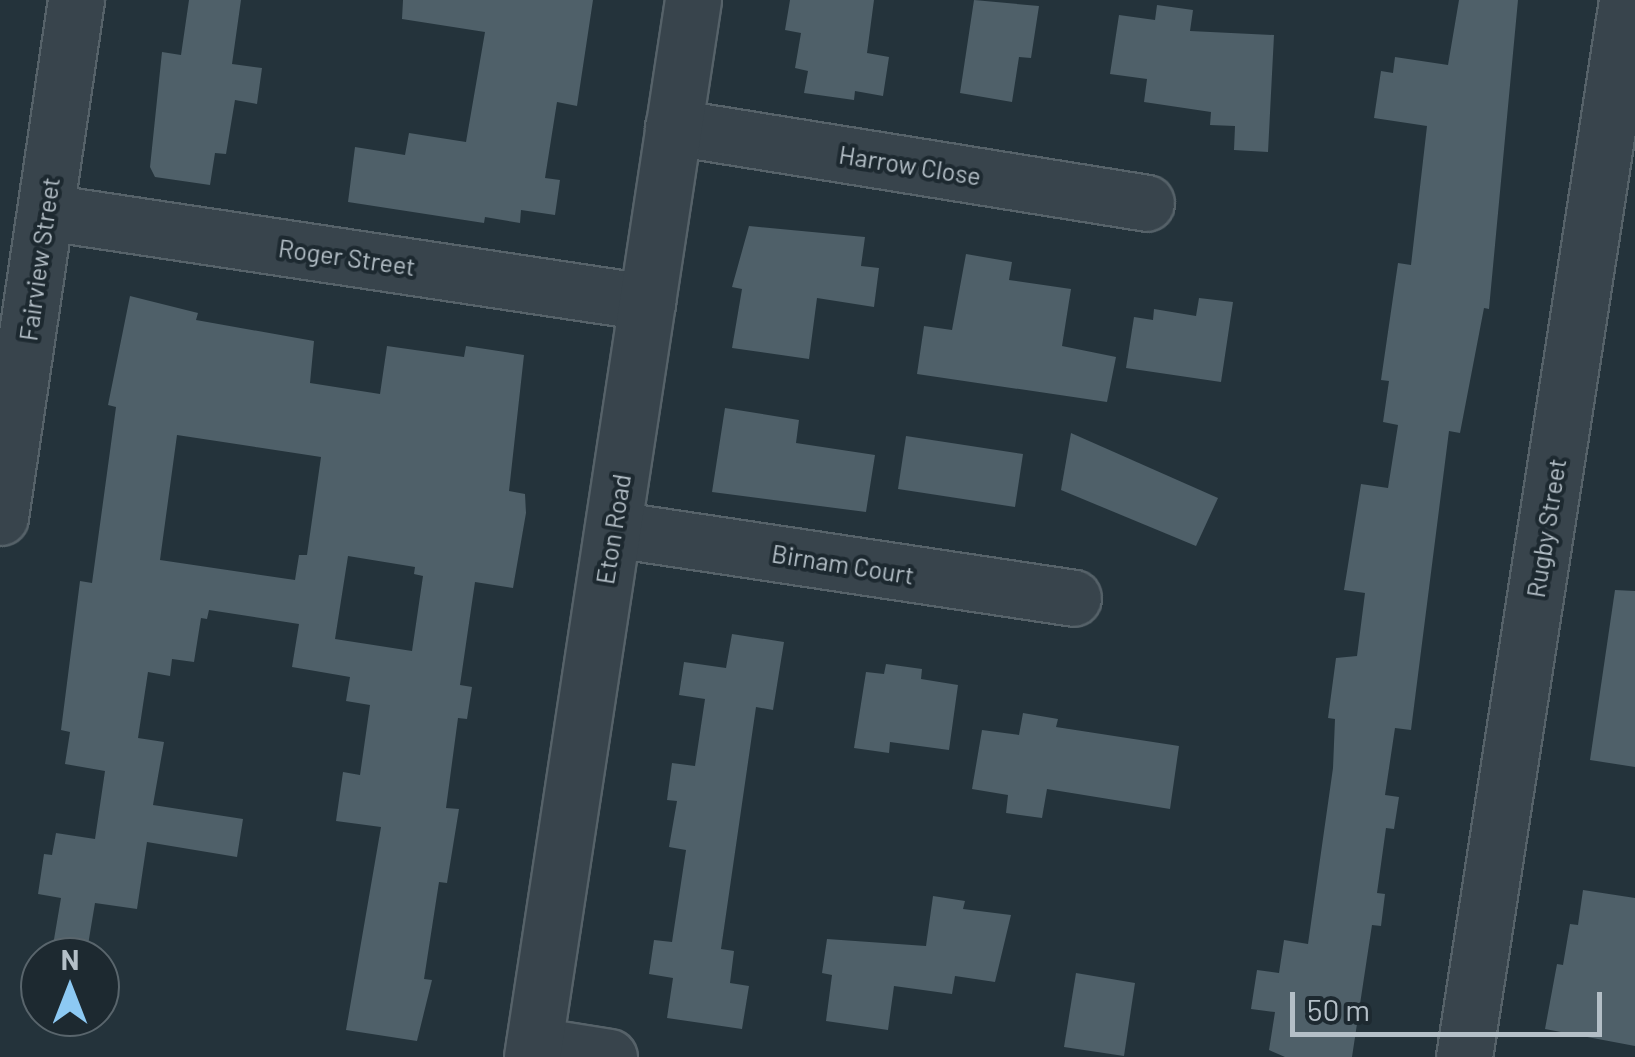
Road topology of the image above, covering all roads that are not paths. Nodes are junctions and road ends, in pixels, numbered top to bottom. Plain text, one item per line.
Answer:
1 (76, 0) edge
2 (693, 0) edge
3 (1627, 0) edge
4 (673, 126) junction
5 (1146, 203) dead end
6 (46, 212) junction
7 (647, 302) junction
8 (0, 517) edge
9 (612, 529) junction
10 (1073, 598) dead end
11 (533, 1051) edge
12 (608, 1057) edge
13 (1464, 1057) edge

1 - 6 street, Fairview Street
2 - 4 street, Eton Road
3 - 13 street, Rugby Street
4 - 5 street, Harrow Close
4 - 7 street, Eton Road
6 - 7 street, Roger Street
6 - 8 street, Fairview Street
7 - 9 street, Eton Road
9 - 10 street, Birnam Court
9 - 11 street, Eton Road
11 - 12 street

